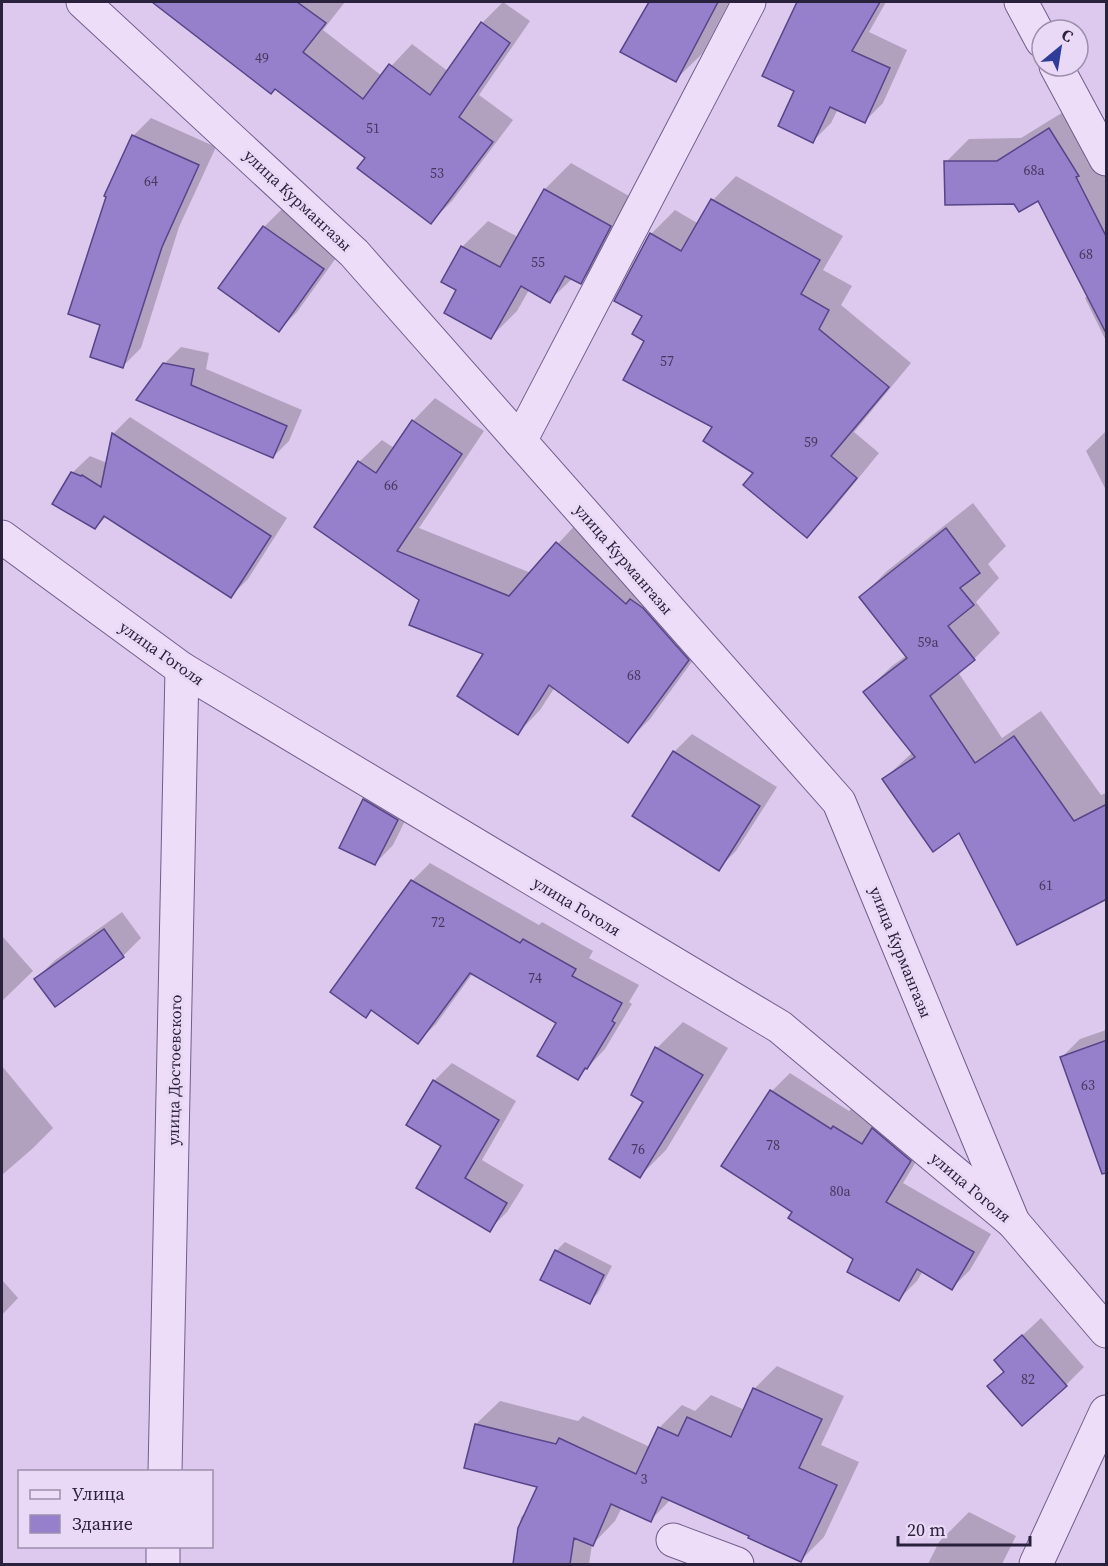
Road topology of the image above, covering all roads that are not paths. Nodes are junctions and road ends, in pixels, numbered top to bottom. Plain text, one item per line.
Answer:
1 (83, 2) edge
2 (749, 2) edge
3 (1021, 2) edge
4 (1030, 19) edge
5 (1063, 78) edge
6 (1107, 159) edge
7 (520, 441) junction
8 (2, 537) edge
9 (182, 669) junction
10 (1013, 1222) junction
11 (1107, 1331) edge
12 (1107, 1412) edge
13 (165, 1470) edge
14 (673, 1540) dead end
15 (164, 1548) edge
16 (163, 1564) edge
17 (737, 1564) edge
18 (1036, 1564) edge

1 - 7 street, улица Курмангазы
2 - 7 street
3 - 4 street
5 - 6 street
7 - 10 street, улица Курмангазы
8 - 9 street, улица Гоголя
9 - 10 street, улица Гоголя
9 - 13 street, улица Достоевского
10 - 11 street, улица Гоголя
12 - 18 street
14 - 17 street
15 - 16 street

